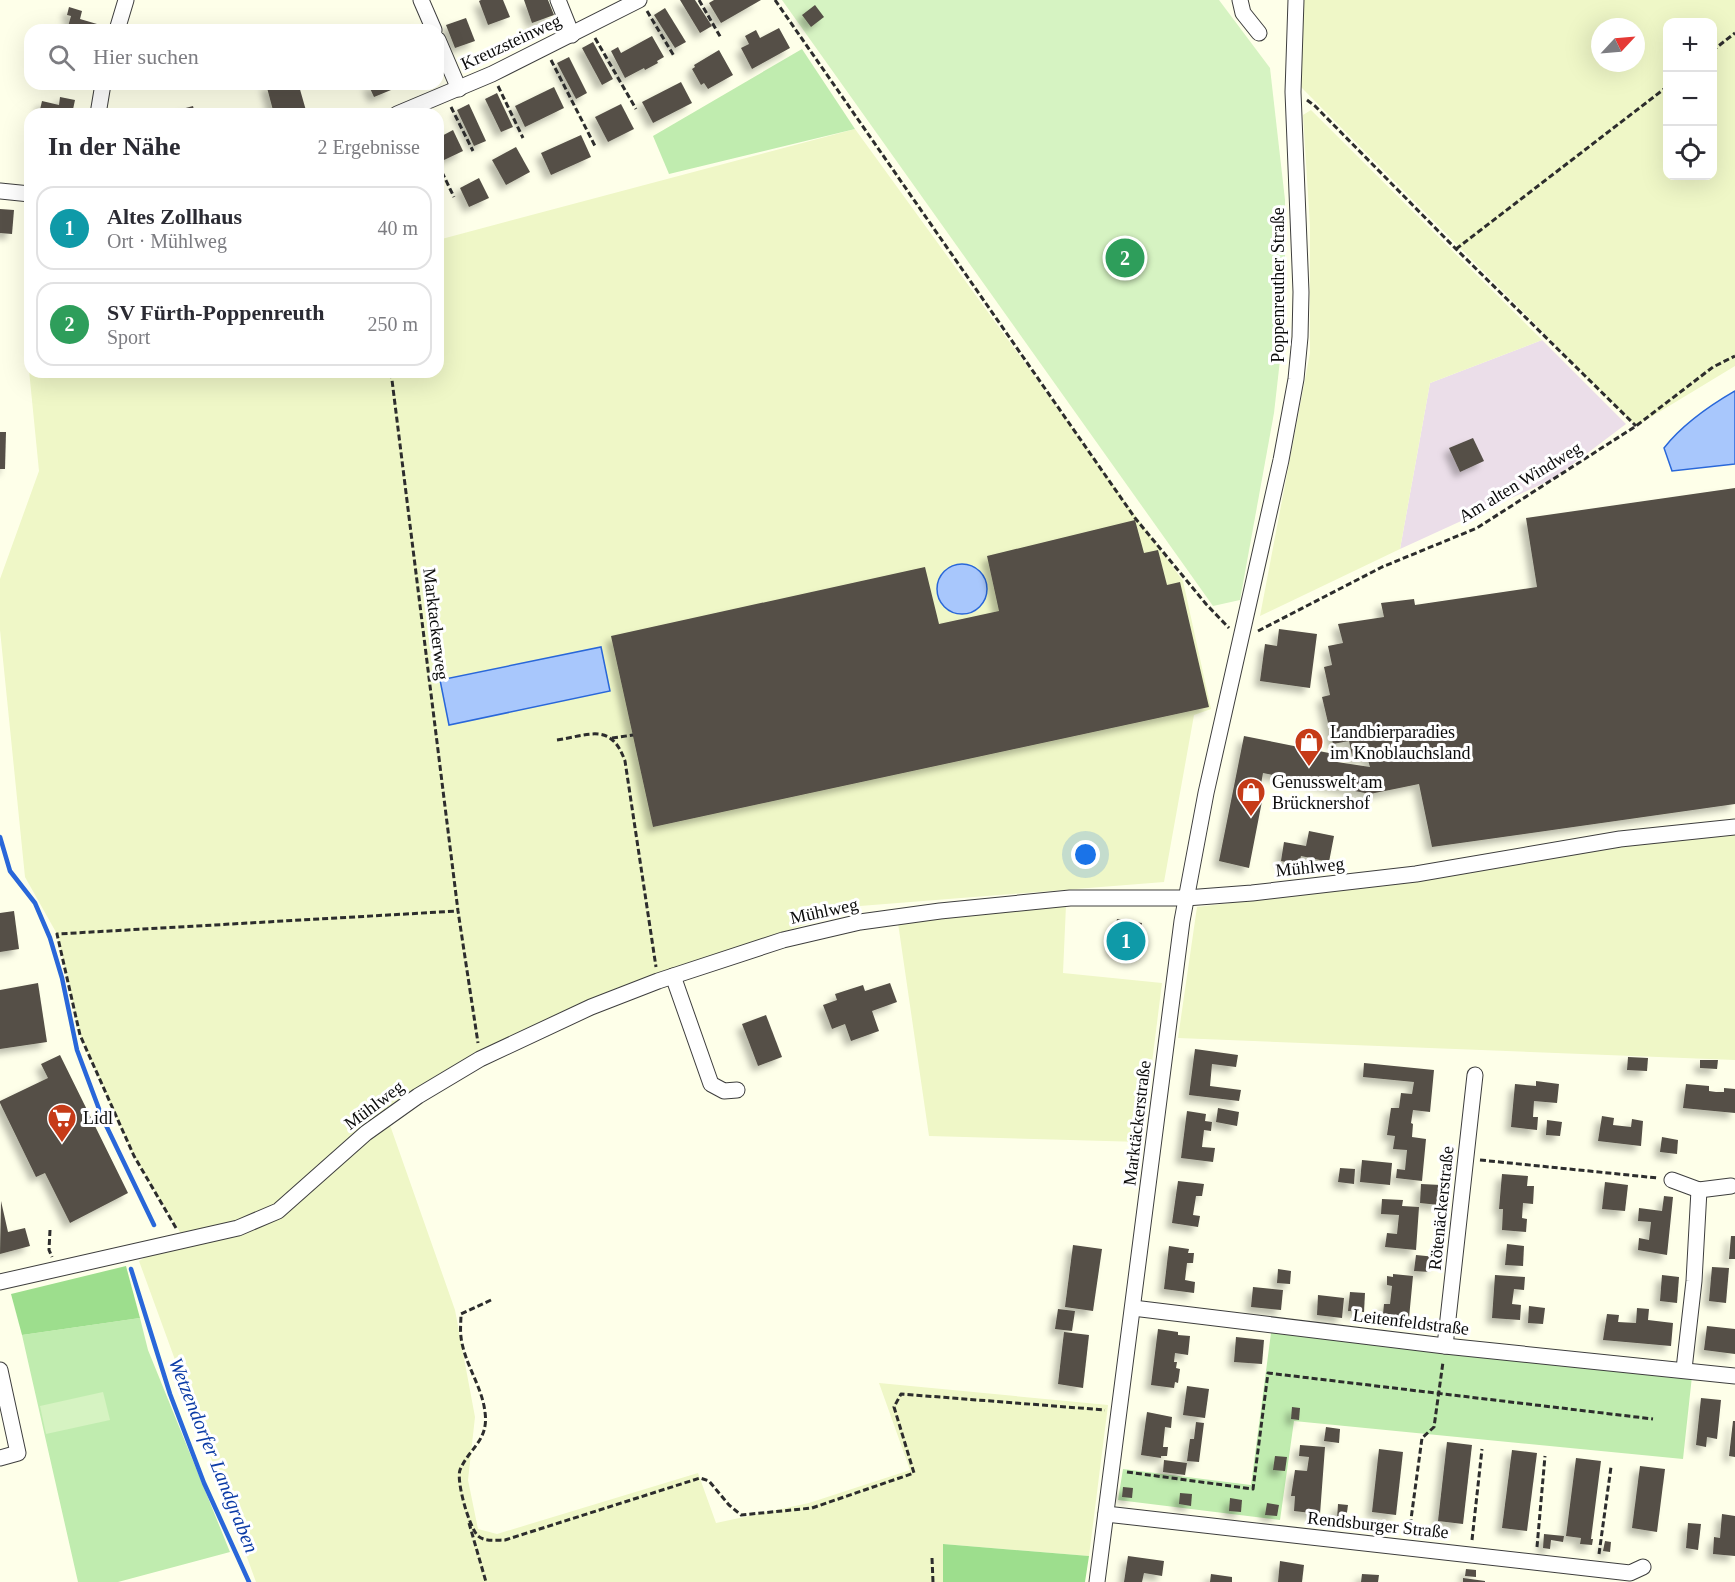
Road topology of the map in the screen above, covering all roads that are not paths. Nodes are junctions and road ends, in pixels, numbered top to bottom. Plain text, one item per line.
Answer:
1 (126, 0) edge
2 (421, 0) edge
3 (558, 0) edge
4 (1240, 0) edge
5 (1296, 0) edge
6 (642, 5) edge
7 (119, 24) edge
8 (431, 24) edge
9 (1259, 33) dead end
10 (572, 35) junction
11 (444, 62) edge
12 (102, 90) edge
13 (452, 92) junction
14 (99, 108) edge
15 (412, 108) edge
16 (0, 191) edge
17 (24, 193) edge
18 (1233, 671) joint
19 (1735, 827) edge
20 (1186, 898) junction
21 (673, 976) junction
22 (1475, 1075) dead end
23 (737, 1090) dead end
24 (1672, 1180) road end
25 (1731, 1186) dead end
26 (1699, 1190) junction
27 (0, 1282) edge
28 (1133, 1308) junction
29 (1444, 1346) junction
30 (1684, 1369) junction
31 (0, 1370) edge
32 (1735, 1376) edge
33 (0, 1458) edge
34 (1106, 1514) junction
35 (1643, 1567) dead end
36 (1097, 1582) edge

1 - 7 street
2 - 8 street
3 - 10 street
4 - 9 street
5 - 18 street, Poppenreuther Straße
6 - 10 street, Kreuzsteinweg
10 - 13 street, Kreuzsteinweg
11 - 13 street
12 - 14 street
13 - 15 street, Kreuzsteinweg
16 - 17 street
18 - 20 street, Marktäckerstraße
19 - 20 street, Mühlweg
20 - 21 street, Mühlweg
20 - 28 street, Marktäckerstraße
21 - 23 street
21 - 27 street, Mühlweg
22 - 29 street, Rötenäckerstraße
24 - 26 street
25 - 26 street
26 - 30 street
28 - 29 street, Leitenfeldstraße
28 - 34 street, Marktäckerstraße
29 - 30 street, Leitenfeldstraße
30 - 32 street, Leitenfeldstraße
31 - 33 street
34 - 35 street, Rendsburger Straße
34 - 36 street, Marktäckerstraße

